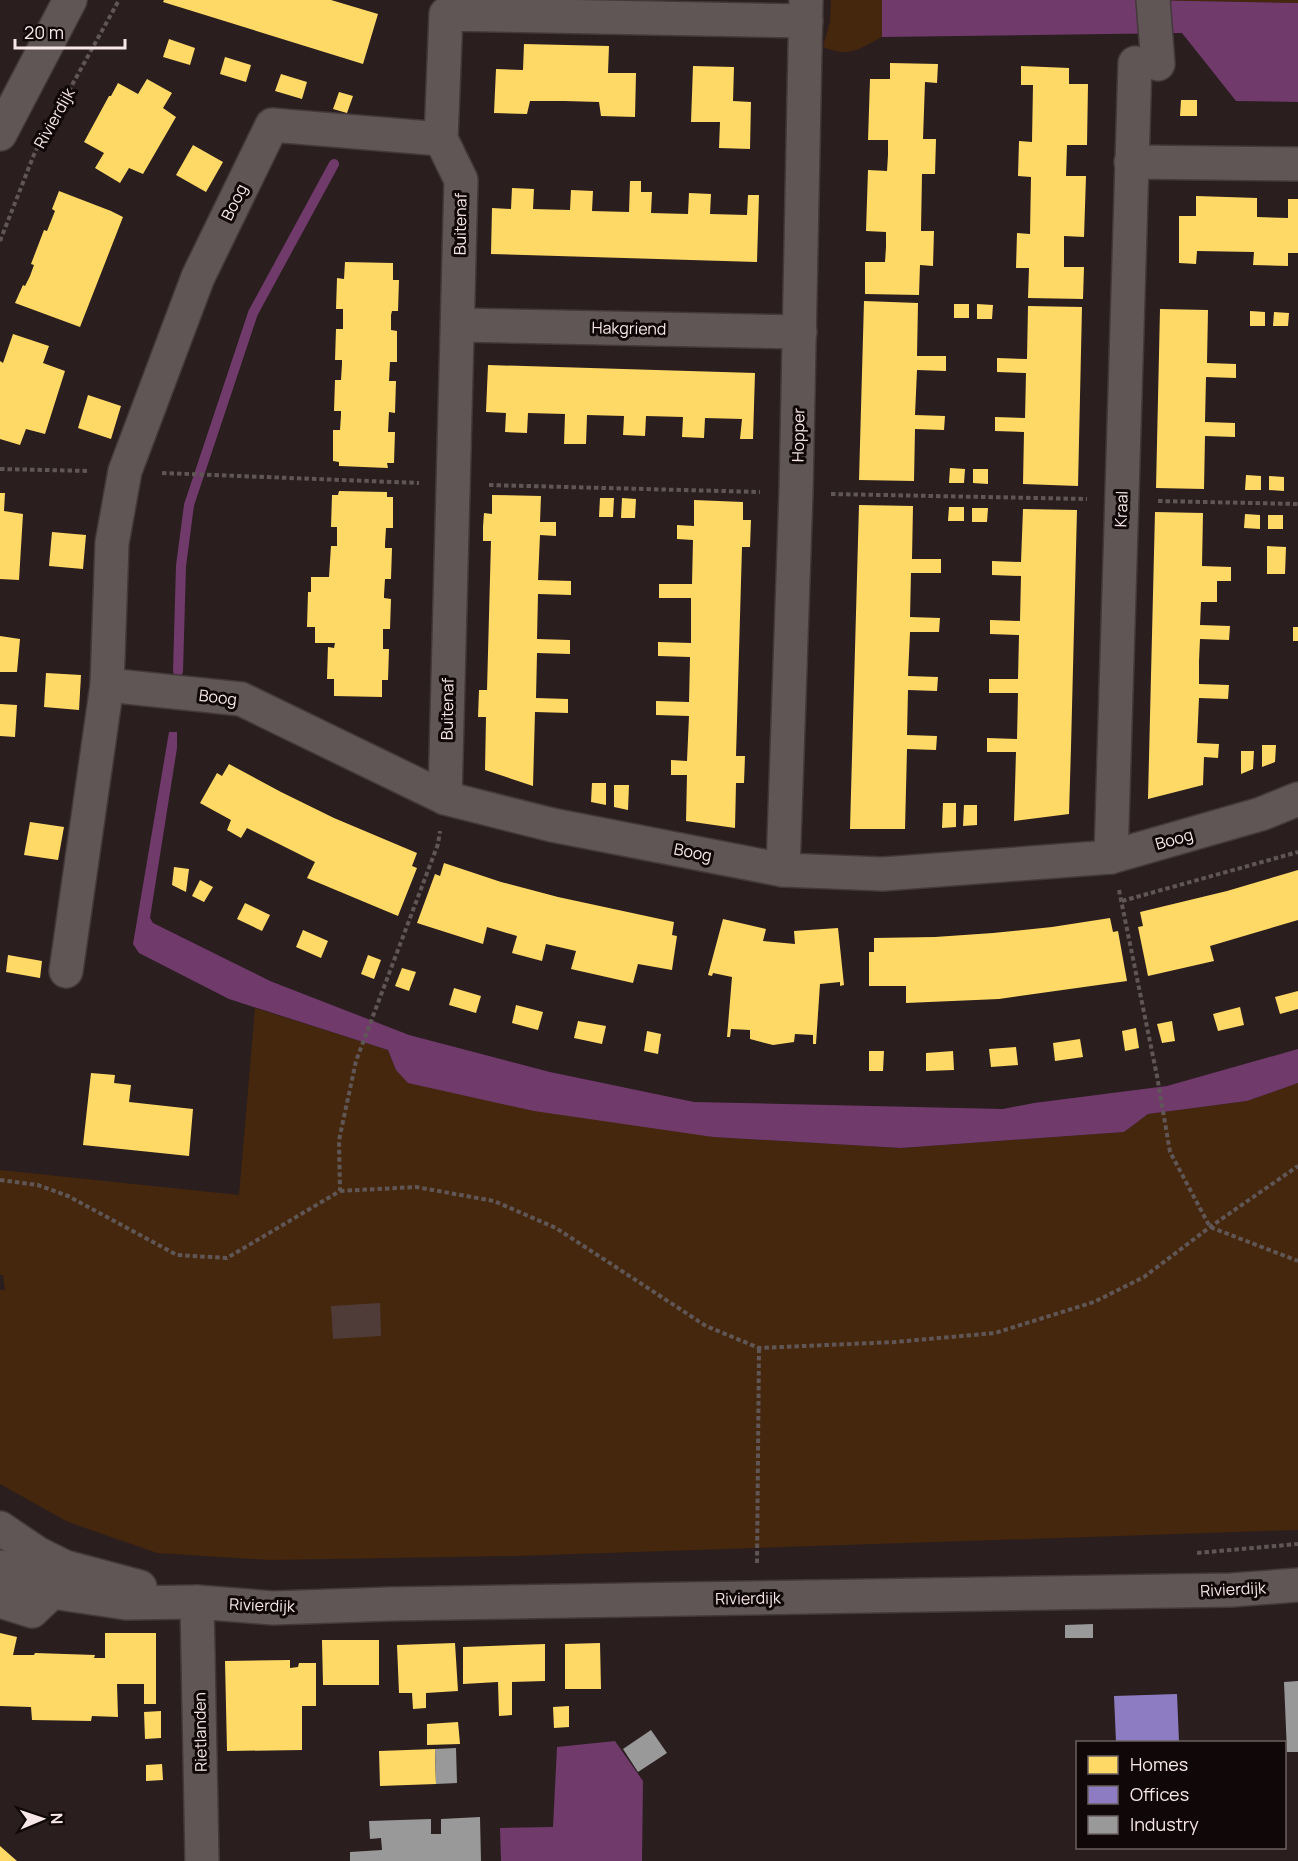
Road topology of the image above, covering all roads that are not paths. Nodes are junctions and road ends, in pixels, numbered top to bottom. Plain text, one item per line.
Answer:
1 (70, 0) edge
2 (1154, 0) edge
3 (806, 11) edge
4 (0, 134) edge
5 (441, 139) junction
6 (1131, 162) junction
7 (1298, 164) edge
8 (458, 325) junction
9 (800, 332) junction
10 (107, 684) junction
11 (445, 798) junction
12 (1298, 799) edge
13 (1111, 857) junction
14 (783, 870) junction
15 (66, 971) dead end
16 (0, 1528) edge
17 (0, 1567) edge
18 (59, 1580) junction
19 (1298, 1585) edge
20 (0, 1601) edge
21 (197, 1602) junction
22 (202, 1861) edge

1 - 4 street
2 - 6 street, Kraal
3 - 5 street, Buitenaf
3 - 9 street, Hopper
5 - 8 street, Buitenaf
5 - 10 street, Boog
6 - 7 street
6 - 13 street, Kraal
8 - 9 street, Hakgriend
8 - 11 street, Buitenaf
9 - 14 street, Hopper
10 - 11 street, Boog
10 - 15 street, Boog
11 - 14 street, Boog
12 - 13 street, Boog
13 - 14 street, Boog
16 - 18 street, Rivierdijk
17 - 18 street, Rivierdijk
18 - 20 street
18 - 21 street, Rivierdijk
19 - 21 street, Rivierdijk
21 - 22 street, Rietlanden

